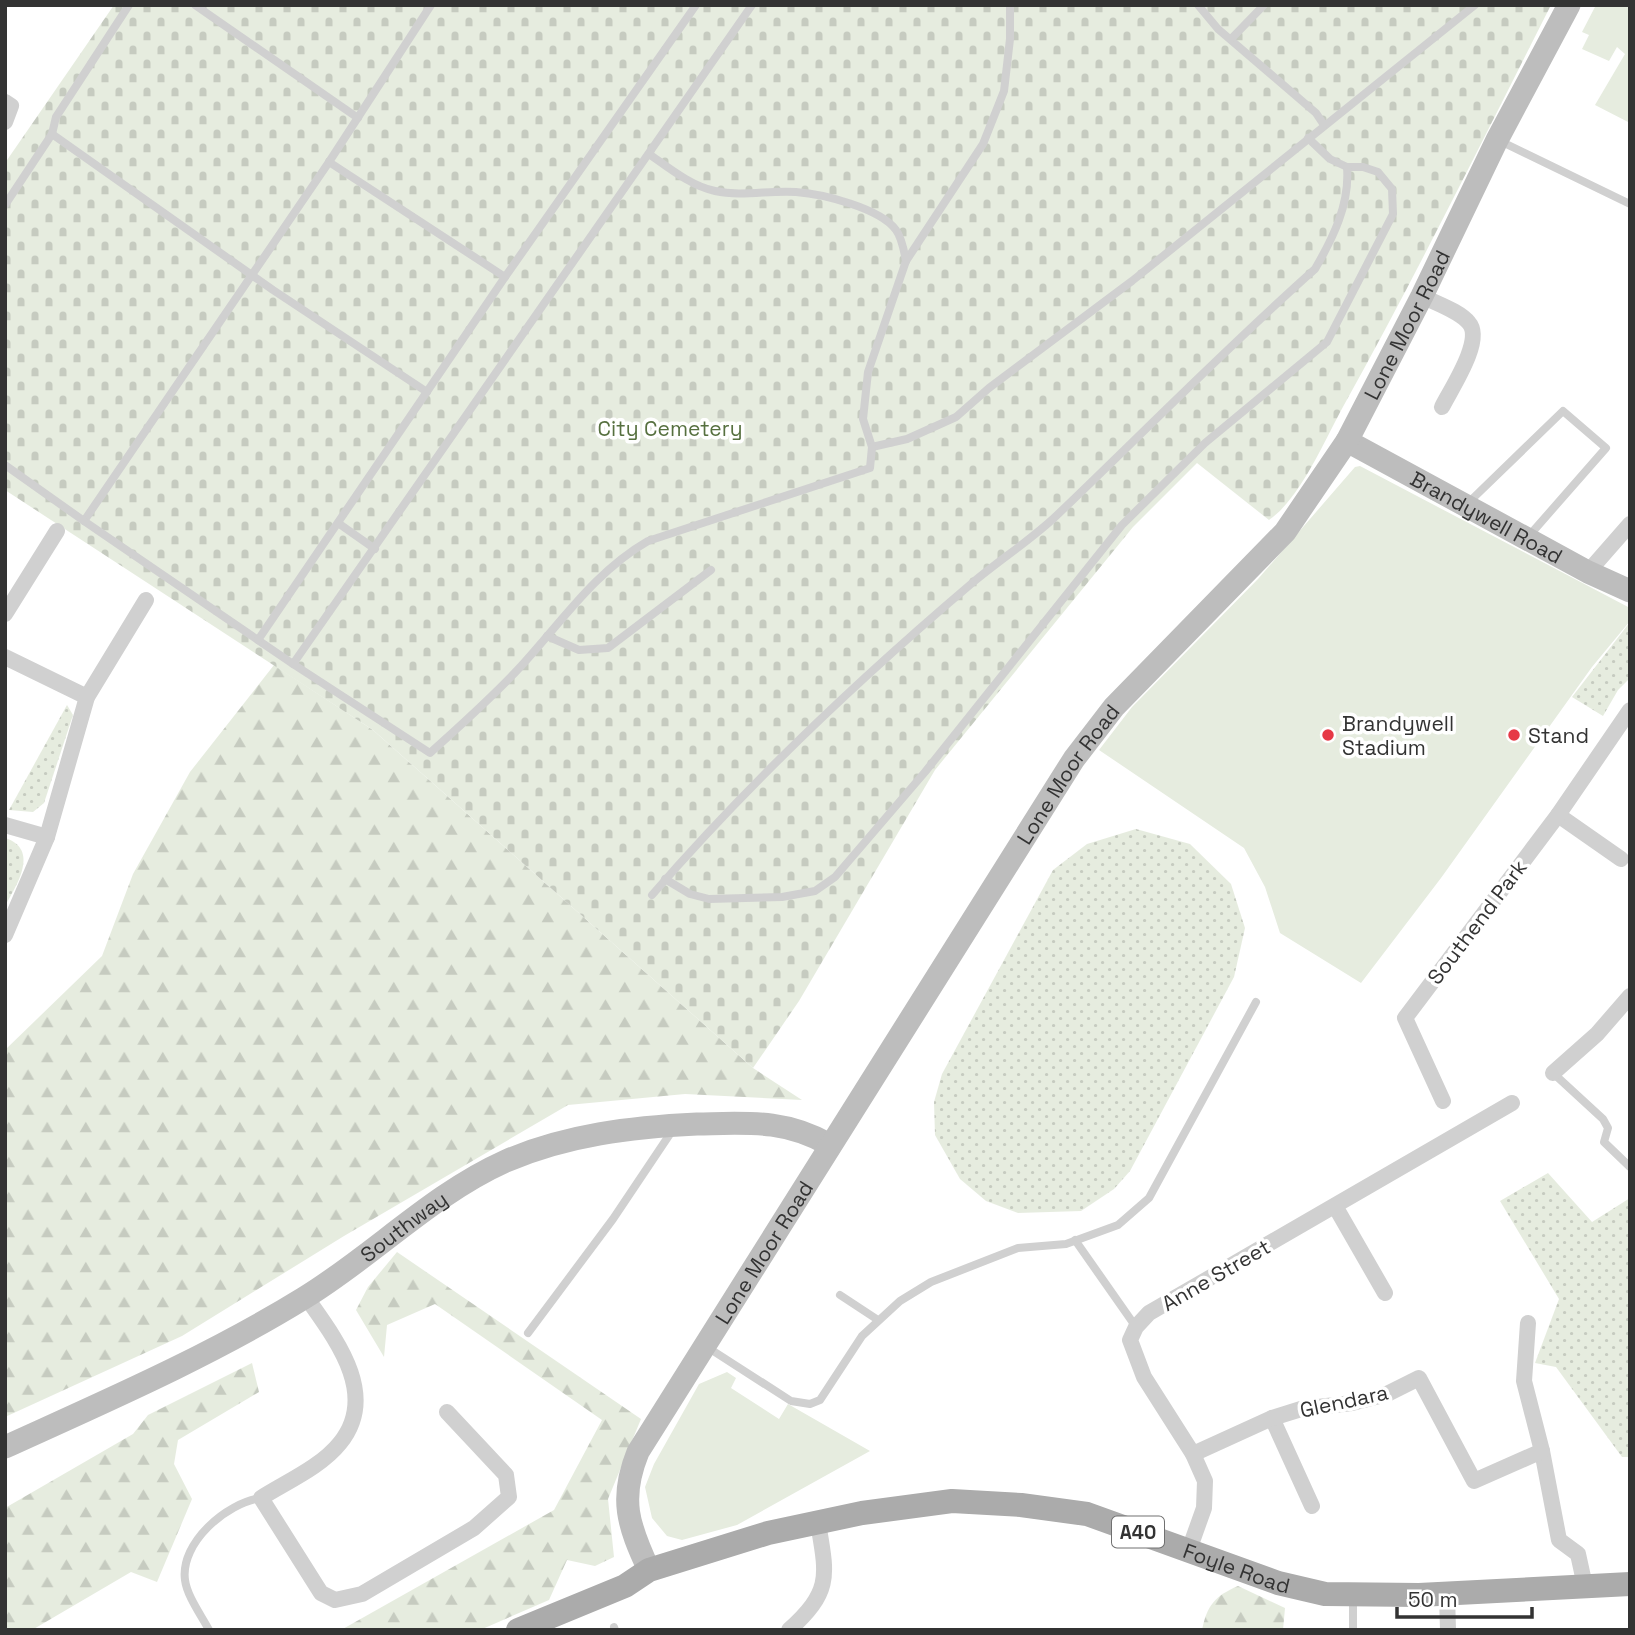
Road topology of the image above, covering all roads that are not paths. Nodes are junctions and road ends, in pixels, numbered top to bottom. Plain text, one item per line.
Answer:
1 (129, 5) edge
2 (195, 5) edge
3 (431, 5) edge
4 (696, 5) edge
5 (752, 5) edge
6 (1010, 5) edge
7 (1198, 5) edge
8 (1264, 5) edge
9 (1475, 5) edge
10 (1569, 5) edge
11 (1231, 39) junction
12 (23, 93) dead end
13 (7, 110) edge
14 (358, 118) junction
15 (1324, 125) junction
16 (52, 134) junction
17 (1308, 138) junction
18 (1497, 140) junction
19 (649, 154) junction
20 (330, 162) junction
21 (1347, 167) junction
22 (1630, 204) edge
23 (5, 205) edge
24 (906, 261) junction
25 (252, 275) junction
26 (505, 277) junction
27 (1422, 296) junction
28 (427, 392) junction
29 (1442, 407) dead end
30 (1347, 441) junction
31 (872, 447) junction
32 (5, 466) edge
33 (1465, 506) junction
34 (84, 521) junction
35 (338, 523) junction
36 (1630, 524) edge
37 (57, 531) dead end
38 (1526, 539) junction
39 (375, 549) junction
40 (711, 570) dead end
41 (1588, 572) junction
42 (1630, 591) edge
43 (146, 600) dead end
44 (5, 614) edge
45 (547, 636) junction
46 (258, 640) junction
47 (5, 657) edge
48 (293, 664) junction
49 (87, 697) junction
50 (1630, 710) edge
51 (1558, 815) junction
52 (5, 825) edge
53 (47, 837) junction
54 (1621, 859) dead end
55 (665, 879) junction
56 (652, 895) dead end
57 (5, 935) edge
58 (1630, 996) edge
59 (1256, 1002) dead end
60 (1553, 1073) joint
61 (1443, 1101) dead end
62 (1512, 1103) dead end
63 (675, 1125) junction
64 (830, 1145) junction
65 (1630, 1167) edge
66 (1335, 1206) junction
67 (1074, 1240) junction
68 (1385, 1293) dead end
69 (840, 1295) dead end
70 (306, 1297) junction
71 (878, 1320) junction
72 (1528, 1323) dead end
73 (1136, 1327) junction
74 (528, 1333) dead end
75 (704, 1346) junction
76 (447, 1412) dead end
77 (1272, 1418) junction
78 (5, 1447) edge
79 (1542, 1451) junction
80 (1193, 1454) junction
81 (261, 1498) junction
82 (1312, 1506) dead end
83 (818, 1523) junction
84 (1189, 1550) junction
85 (649, 1570) junction
86 (1630, 1584) edge
87 (1585, 1586) junction
88 (1447, 1594) junction
89 (1353, 1595) junction
90 (550, 1623) edge
91 (209, 1630) edge
92 (518, 1630) edge
93 (789, 1630) edge
94 (1353, 1630) edge
95 (1448, 1630) edge

1 - 16 lane
2 - 14 lane
3 - 14 lane
4 - 26 lane
5 - 19 lane
6 - 24 lane
7 - 11 lane
8 - 11 lane
9 - 15 lane
10 - 18 main road, Lone Moor Road
11 - 15 lane
12 - 13 street
14 - 20 lane
15 - 17 lane
16 - 23 lane
16 - 25 lane
17 - 21 lane
17 - 31 lane
18 - 22 lane
18 - 27 main road, Lone Moor Road
19 - 24 lane
19 - 39 lane
20 - 25 lane
20 - 26 lane
21 - 55 lane
21 - 55 lane
24 - 31 lane
25 - 28 lane
25 - 34 lane
26 - 28 lane
27 - 29 street
27 - 30 main road, Lone Moor Road
28 - 35 lane
30 - 33 main road, Brandywell Road
30 - 64 main road, Lone Moor Road
31 - 45 lane
32 - 34 lane
33 - 38 main road, Brandywell Road
33 - 38 lane
34 - 46 lane
35 - 39 lane
35 - 46 lane
36 - 41 street
37 - 44 street
38 - 41 main road, Brandywell Road
39 - 48 lane
40 - 45 lane
41 - 42 main road, Brandywell Road
43 - 49 street
45 - 48 lane
46 - 48 lane
47 - 49 street
49 - 53 street
50 - 51 street
51 - 54 street
51 - 61 street, Southend Park
52 - 53 street
53 - 57 street
55 - 56 lane
58 - 60 street
59 - 67 lane
60 - 65 lane
62 - 66 street, Anne Street
63 - 64 main road, Southway
63 - 70 main road, Southway
63 - 74 lane
64 - 75 main road, Lone Moor Road
66 - 68 street
66 - 73 street, Anne Street
67 - 71 lane
67 - 73 lane
69 - 71 lane
70 - 78 main road, Southway
70 - 81 street
71 - 75 lane
72 - 79 street
73 - 80 street
75 - 85 main road, Lone Moor Road
76 - 81 street
77 - 79 street, Glendara
77 - 80 street, Glendara
77 - 82 street
79 - 87 street
80 - 84 street
81 - 91 lane
83 - 84 main road, Foyle Road / A40
83 - 85 main road, Foyle Road / A40
83 - 93 street
84 - 89 main road, Foyle Road / A40
85 - 90 main road, A40
86 - 87 main road, Foyle Road / A40
87 - 88 main road, Foyle Road / A40
88 - 89 main road, Foyle Road / A40
88 - 95 street
89 - 94 lane
90 - 92 main road, A40

